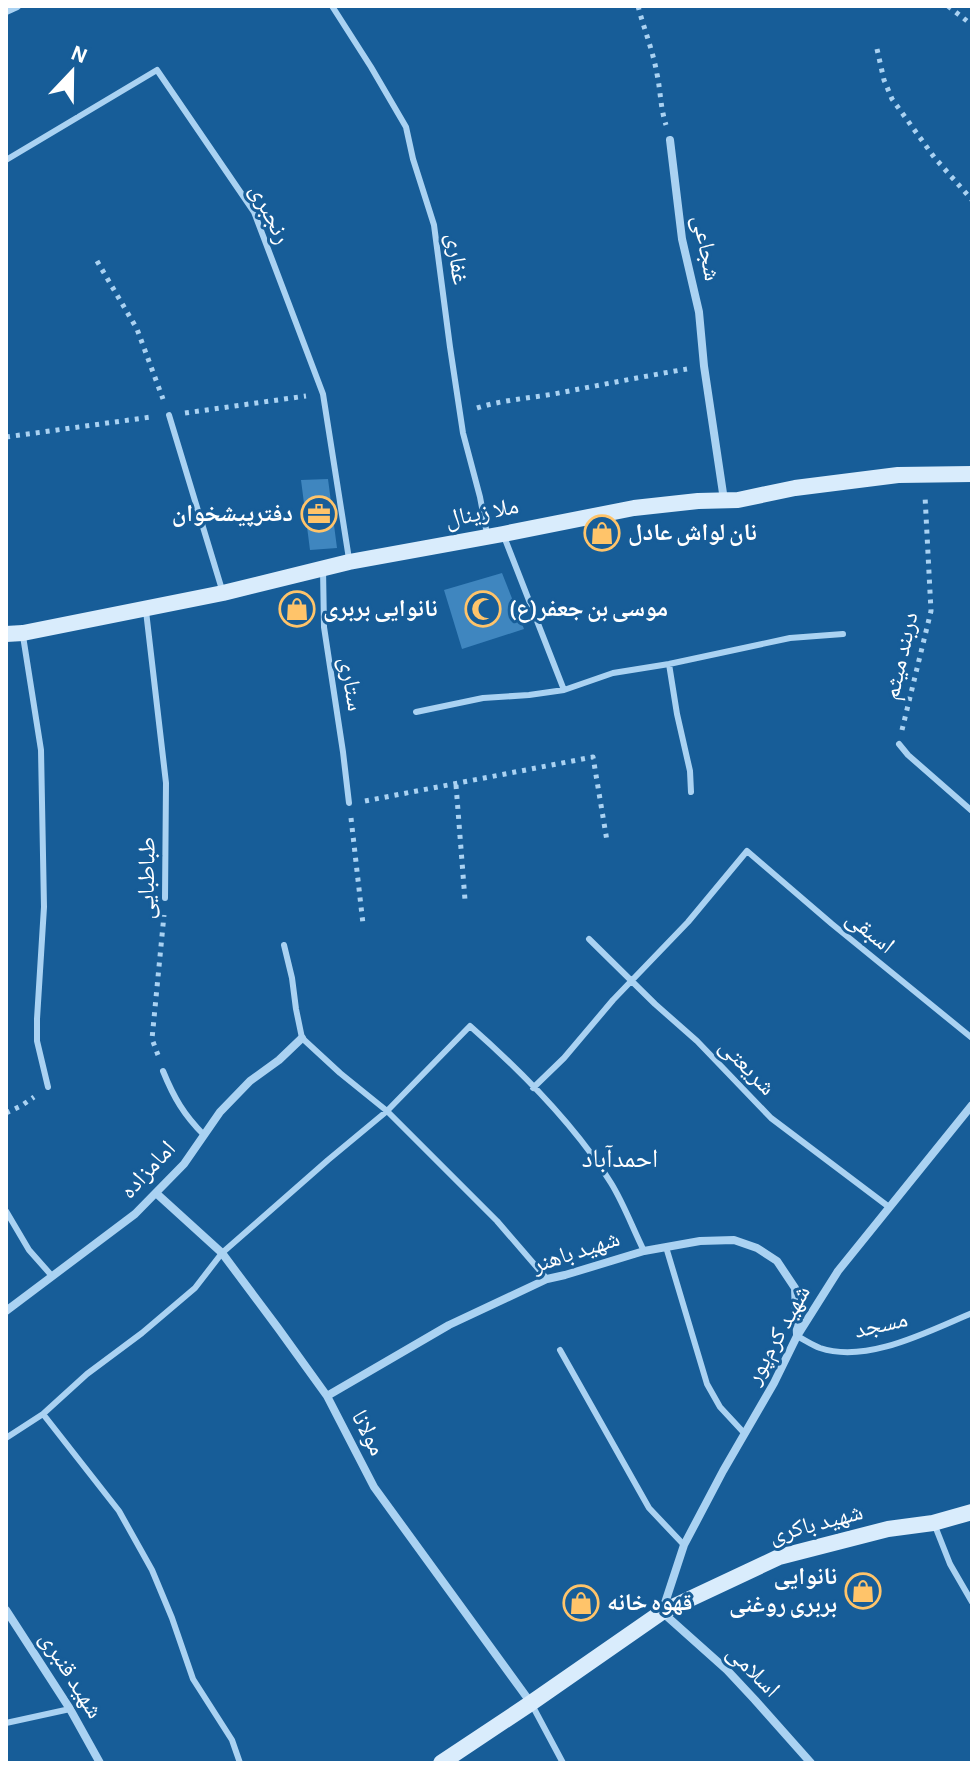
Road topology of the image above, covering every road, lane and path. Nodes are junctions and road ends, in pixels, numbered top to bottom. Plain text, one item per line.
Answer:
1 (17, 6) edge
2 (332, 6) edge
3 (638, 6) edge
4 (948, 6) edge
5 (6, 11) edge
6 (972, 25) edge
7 (877, 49) dead end
8 (670, 140) joint
9 (6, 160) edge
10 (972, 200) edge
11 (97, 261) dead end
12 (704, 366) junction
13 (461, 412) junction
14 (169, 415) joint
15 (972, 474) edge
16 (924, 475) junction
17 (724, 500) junction
18 (495, 536) junction
19 (349, 562) junction
20 (323, 569) junction
21 (223, 593) junction
22 (145, 607) junction
23 (14, 633) edge
24 (843, 634) dead end
25 (669, 664) junction
26 (564, 690) junction
27 (416, 712) dead end
28 (899, 744) joint
29 (456, 784) junction
30 (691, 792) dead end
31 (349, 803) junction
32 (972, 811) edge
33 (607, 841) dead end
34 (165, 898) joint
35 (465, 900) dead end
36 (363, 924) dead end
37 (589, 939) dead end
38 (284, 945) dead end
39 (632, 982) junction
40 (302, 1038) junction
41 (972, 1038) edge
42 (163, 1071) joint
43 (48, 1087) joint
44 (533, 1088) junction
45 (972, 1105) edge
46 (387, 1111) junction
47 (6, 1113) edge
48 (204, 1135) junction
49 (156, 1193) junction
50 (889, 1207) junction
51 (6, 1211) edge
52 (666, 1247) junction
53 (644, 1251) junction
54 (222, 1253) junction
55 (52, 1276) junction
56 (547, 1279) junction
57 (6, 1311) edge
58 (972, 1313) edge
59 (797, 1336) junction
60 (560, 1350) dead end
61 (327, 1396) junction
62 (43, 1414) junction
63 (745, 1434) junction
64 (6, 1438) edge
65 (972, 1512) edge
66 (933, 1523) junction
67 (684, 1545) junction
68 (972, 1602) edge
69 (6, 1610) edge
70 (662, 1612) junction
71 (531, 1703) junction
72 (70, 1709) junction
73 (6, 1723) edge
74 (100, 1763) edge
75 (240, 1763) edge
76 (441, 1763) edge
77 (563, 1763) edge
78 (811, 1763) edge

1 - 5 street
2 - 13 lane, غفاری
3 - 8 path
4 - 6 path
7 - 10 path
8 - 12 street, شجاعی
9 - 19 lane, رنجبری
11 - 14 path
12 - 13 path
12 - 17 street, شجاعی
13 - 18 lane, غفاری
14 - 21 lane
15 - 16 main road, ملا زینال
16 - 17 main road, ملا زینال
16 - 28 path, دربند میثم
17 - 18 main road, ملا زینال
18 - 19 main road, ملا زینال
18 - 26 lane, غفاری
19 - 20 main road, ملا زینال
20 - 21 main road, ملا زینال
20 - 31 lane, ستاری
21 - 22 main road, ملا زینال
22 - 23 main road, ملا زینال
22 - 34 lane, طباطبایی
23 - 43 lane
24 - 25 lane
25 - 26 lane
25 - 30 lane
26 - 27 lane
28 - 32 lane
29 - 31 path
29 - 33 path
29 - 35 path
31 - 36 path
34 - 42 path, طباطبایی
37 - 39 lane, شریعتی
38 - 40 lane
39 - 41 lane, اسبقی
39 - 44 lane
39 - 50 lane, شریعتی
40 - 46 lane
40 - 48 street, امامزاده
42 - 48 lane
43 - 47 path
44 - 46 lane
44 - 53 lane
45 - 50 street, شهید کرم‌پور
46 - 54 lane
46 - 56 lane
48 - 49 street, امامزاده
49 - 54 street, مولانا
49 - 55 street, امامزاده
50 - 59 street, شهید کرم‌پور
51 - 55 lane
52 - 53 street, شهید باهنر
52 - 59 street, شهید باهنر
52 - 63 lane
53 - 56 street, شهید باهنر
54 - 61 street, مولانا
54 - 62 lane
55 - 57 street, امامزاده
56 - 61 street, شهید باهنر
58 - 59 lane, مسجد
59 - 63 street, شهید کرم‌پور
60 - 67 lane
61 - 71 street, مولانا
62 - 64 lane
62 - 75 lane
63 - 67 street, شهید کرم‌پور
65 - 66 main road, شهید باکری
66 - 68 lane
66 - 70 main road, شهید باکری
67 - 70 street, شهید کرم‌پور
69 - 72 street, شهید قنبری
70 - 71 main road, شهید باکری
70 - 78 street, اسلامی
71 - 76 main road, شهید باکری
71 - 77 lane
72 - 73 lane
72 - 74 street, شهید قنبری

